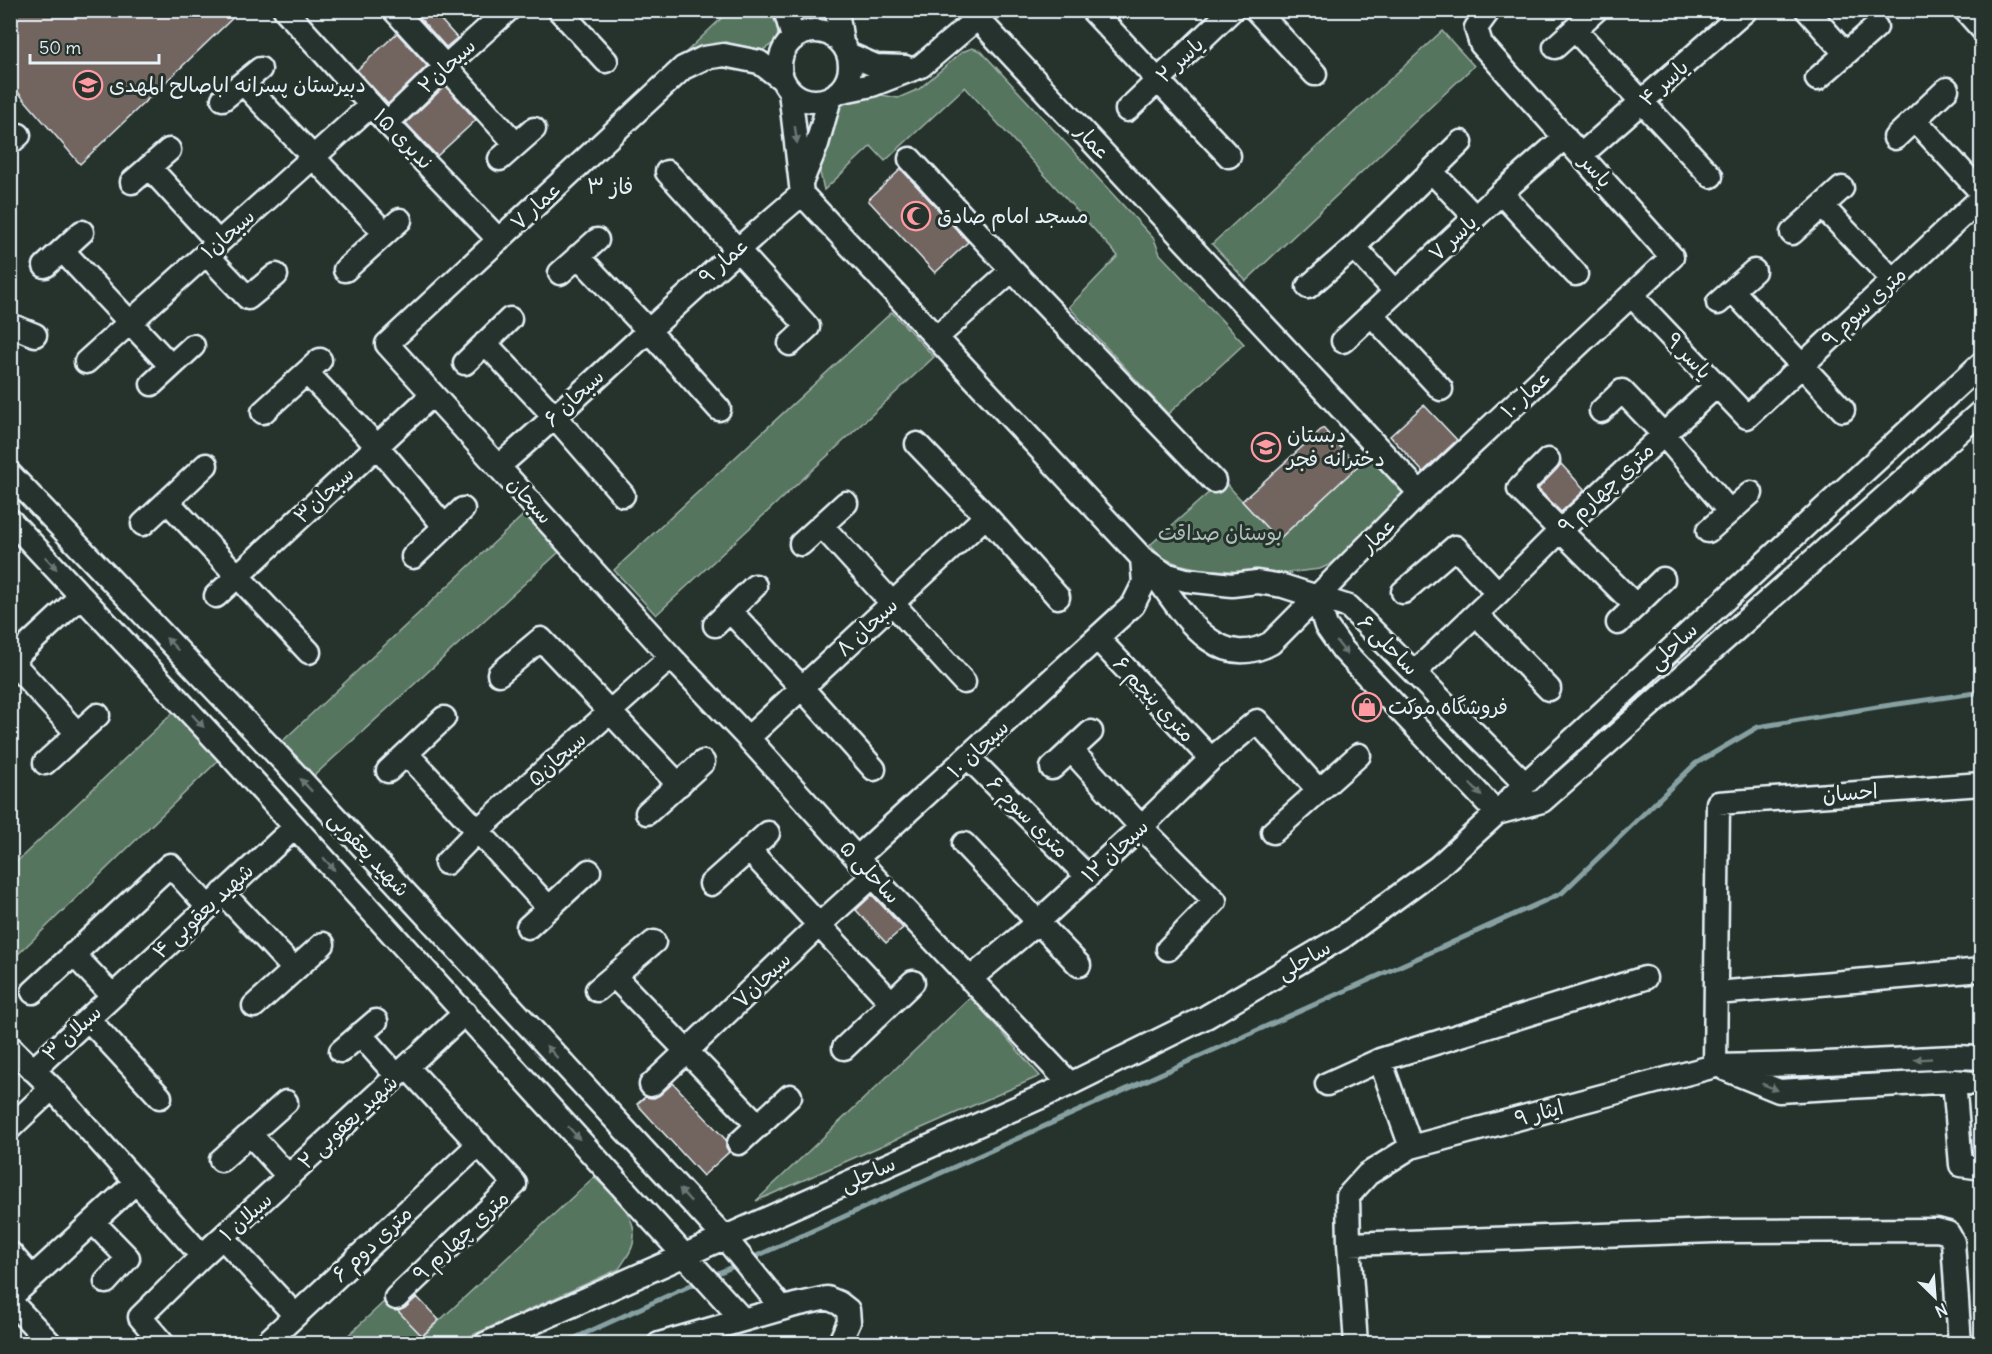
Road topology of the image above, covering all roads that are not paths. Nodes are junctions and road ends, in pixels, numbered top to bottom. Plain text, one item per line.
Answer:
1 (285, 10) edge
2 (394, 10) edge
3 (508, 10) edge
4 (559, 10) edge
5 (783, 10) edge
6 (837, 10) edge
7 (1092, 10) edge
8 (1232, 10) edge
9 (1256, 10) edge
10 (1489, 10) edge
11 (1596, 10) edge
12 (1746, 10) edge
13 (1807, 10) edge
14 (1965, 10) edge
15 (982, 15) edge
16 (1876, 27) dead end
17 (1982, 29) edge
18 (1575, 30) junction
19 (793, 38) junction
20 (1555, 47) dead end
21 (845, 49) junction
22 (1845, 53) junction
23 (606, 61) dead end
24 (446, 66) junction
25 (921, 66) junction
26 (1315, 74) dead end
27 (1817, 79) dead end
28 (1158, 81) junction
29 (786, 85) junction
30 (1947, 89) dead end
31 (834, 95) junction
32 (224, 99) dead end
33 (1641, 104) junction
34 (371, 105) junction
35 (1127, 110) dead end
36 (1915, 120) junction
37 (387, 123) junction
38 (534, 129) dead end
39 (1565, 136) junction
40 (1895, 138) dead end
41 (1461, 142) dead end
42 (169, 150) dead end
43 (1581, 155) junction
44 (1229, 156) dead end
45 (314, 157) junction
46 (910, 159) dead end
47 (149, 167) junction
48 (1431, 171) junction
49 (667, 172) dead end
50 (1710, 176) dead end
51 (132, 182) dead end
52 (802, 187) junction
53 (1842, 188) dead end
54 (1501, 193) junction
55 (1982, 195) edge
56 (1822, 206) junction
57 (1475, 217) junction
58 (82, 232) dead end
59 (1792, 233) dead end
60 (499, 240) junction
61 (597, 240) dead end
62 (1354, 247) junction
63 (212, 248) junction
64 (736, 249) junction
65 (63, 251) junction
66 (578, 256) junction
67 (45, 266) dead end
68 (345, 270) dead end
69 (1012, 270) junction
70 (1754, 271) dead end
71 (560, 273) dead end
72 (1576, 274) dead end
73 (276, 275) dead end
74 (1893, 280) junction
75 (1308, 287) dead end
76 (1395, 291) junction
77 (1632, 296) junction
78 (1371, 314) junction
79 (510, 319) dead end
80 (130, 322) junction
81 (10, 325) edge
82 (648, 330) junction
83 (35, 335) dead end
84 (937, 337) junction
85 (1343, 341) dead end
86 (485, 343) junction
87 (387, 344) joint
88 (790, 344) dead end
89 (193, 346) dead end
90 (86, 362) dead end
91 (465, 363) dead end
92 (1982, 363) edge
93 (170, 365) junction
94 (1801, 365) junction
95 (152, 384) dead end
96 (1717, 385) junction
97 (1441, 389) dead end
98 (432, 395) junction
99 (719, 409) dead end
100 (1844, 410) dead end
101 (1601, 411) dead end
102 (1982, 411) edge
103 (263, 412) dead end
104 (555, 417) junction
105 (1748, 417) joint
106 (1664, 435) junction
107 (916, 444) dead end
108 (377, 446) junction
109 (1548, 460) dead end
110 (206, 465) dead end
111 (499, 466) junction
112 (10, 474) edge
113 (1214, 481) dead end
114 (1420, 493) junction
115 (1751, 493) dead end
116 (623, 495) dead end
117 (168, 502) junction
118 (846, 503) dead end
119 (463, 509) dead end
120 (1729, 511) junction
121 (986, 516) junction
122 (10, 520) edge
123 (143, 524) dead end
124 (444, 526) junction
125 (822, 526) junction
126 (1560, 531) junction
127 (1708, 531) dead end
128 (801, 544) dead end
129 (413, 556) dead end
130 (1142, 558) junction
131 (236, 577) junction
132 (1663, 579) dead end
133 (755, 586) dead end
134 (1403, 592) dead end
135 (1498, 593) junction
136 (81, 596) junction
137 (216, 596) dead end
138 (1058, 597) dead end
139 (1316, 597) junction
140 (893, 604) junction
141 (1636, 606) junction
142 (1476, 614) junction
143 (1618, 622) dead end
144 (1097, 638) junction
145 (309, 652) dead end
146 (671, 657) junction
147 (11, 661) edge
148 (1415, 672) junction
149 (499, 674) dead end
150 (964, 682) dead end
151 (802, 688) junction
152 (1549, 689) dead end
153 (610, 711) junction
154 (98, 715) dead end
155 (444, 718) dead end
156 (1091, 732) dead end
157 (77, 733) junction
158 (748, 738) junction
159 (1072, 751) junction
160 (407, 754) junction
161 (1359, 755) dead end
162 (969, 758) junction
163 (1211, 759) junction
164 (703, 762) dead end
165 (45, 763) dead end
166 (1052, 768) dead end
167 (874, 769) dead end
168 (388, 771) dead end
169 (1525, 784) junction
170 (1982, 784) edge
171 (679, 785) junction
172 (1318, 791) junction
173 (648, 813) dead end
174 (1497, 813) junction
175 (295, 827) junction
176 (1141, 828) junction
177 (478, 830) junction
178 (1273, 832) dead end
179 (768, 833) dead end
180 (964, 844) dead end
181 (749, 850) junction
182 (857, 858) junction
183 (446, 863) dead end
184 (589, 871) dead end
185 (873, 876) junction
186 (1088, 877) junction
187 (711, 884) dead end
188 (216, 900) junction
189 (549, 908) junction
190 (1038, 922) junction
191 (818, 926) junction
192 (528, 927) dead end
193 (654, 942) dead end
194 (323, 944) dead end
195 (1168, 949) dead end
196 (73, 954) junction
197 (1079, 965) dead end
198 (294, 969) junction
199 (1982, 970) edge
200 (614, 976) junction
201 (1646, 978) dead end
202 (970, 979) junction
203 (914, 982) dead end
204 (597, 990) dead end
205 (33, 992) dead end
206 (1716, 993) junction
207 (112, 995) junction
208 (891, 1002) junction
209 (255, 1006) dead end
210 (465, 1013) junction
211 (88, 1019) junction
212 (10, 1047) edge
213 (844, 1048) dead end
214 (341, 1051) dead end
215 (687, 1051) junction
216 (1982, 1058) edge
217 (1380, 1060) junction
218 (1715, 1065) junction
219 (33, 1070) junction
220 (402, 1072) junction
221 (1953, 1081) junction
222 (1070, 1084) junction
223 (1327, 1084) dead end
224 (1982, 1084) edge
225 (651, 1085) dead end
226 (52, 1088) junction
227 (790, 1096) dead end
228 (160, 1097) dead end
229 (286, 1102) dead end
230 (759, 1126) junction
231 (10, 1128) edge
232 (250, 1134) junction
233 (739, 1143) dead end
234 (479, 1144) junction
235 (1410, 1147) junction
236 (220, 1160) dead end
237 (1971, 1166) edge
238 (289, 1177) junction
239 (136, 1182) junction
240 (101, 1215) junction
241 (223, 1238) junction
242 (725, 1238) junction
243 (1349, 1244) junction
244 (10, 1253) edge
245 (685, 1255) junction
246 (202, 1256) junction
247 (32, 1278) junction
248 (106, 1282) dead end
249 (396, 1298) dead end
250 (10, 1299) edge
251 (782, 1308) junction
252 (295, 1315) junction
253 (743, 1320) junction
254 (51, 1344) edge
255 (163, 1344) edge
256 (265, 1344) edge
257 (485, 1344) edge
258 (659, 1344) edge
259 (839, 1344) edge
260 (1356, 1344) edge
261 (1960, 1344) edge

1 - 34 street, ندیری ۱۵
2 - 24 street
3 - 24 street, سبحان۲
4 - 23 street
5 - 19 street
6 - 21 street
7 - 28 street
8 - 28 street, یاسر ۲
9 - 26 street
10 - 39 street, یاسر
11 - 18 street
12 - 33 street, یاسر ۴
13 - 22 street
14 - 17 street
15 - 25 street, عمار
15 - 114 street, عمار
16 - 22 street
18 - 20 street
18 - 33 street
19 - 21 street
19 - 29 street
21 - 25 street
21 - 31 street
22 - 27 street
24 - 37 street, سبحان۲
24 - 38 street
25 - 31 street, عمار
28 - 35 street, یاسر ۲
28 - 44 street
29 - 31 street
29 -> 52 street
29 - 60 street, عمار ۷
30 - 36 street
31 - 52 street
32 - 45 street
33 - 43 street, یاسر ۴
33 - 50 street
34 - 37 street, ندیری ۱۵
34 - 45 street, سبحان۱
36 - 40 street
36 - 55 street
37 - 60 street, ندیری ۱۵
39 - 43 street, یاسر
39 - 54 street, یاسر ۷
41 - 48 street
42 - 47 street
43 - 77 street, یاسر
45 - 63 street, سبحان۱
45 - 68 street
46 - 69 street
47 - 51 street
47 - 63 street
48 - 57 street
48 - 62 street
49 - 64 street
52 - 64 street, عمار ۹
52 - 84 street
53 - 56 street
54 - 57 street, یاسر ۷
54 - 72 street
55 - 74 street, ۹ متری سوم
56 - 59 street
56 - 74 street
57 - 76 street, یاسر ۷
58 - 65 street
60 - 87 street, عمار ۷
61 - 66 street
62 - 75 street
62 - 76 street
63 - 73 street
63 - 80 street, سبحان۱
64 - 82 street, عمار ۹
64 - 88 street
65 - 67 street
65 - 80 street
66 - 71 street
66 - 82 street
69 - 84 street
69 - 113 street
70 - 94 street
74 - 94 street, ۹ متری سوم
76 - 78 street, یاسر ۷
77 - 96 street, یاسر ۹
77 - 114 street, عمار ۱۰
78 - 85 street, یاسر ۷
78 - 97 street
79 - 86 street
80 - 90 street, سبحان۱
80 - 93 street
81 - 83 street
82 - 99 street
82 - 104 street, سبحان ۶
84 - 130 street
86 - 91 street
86 - 104 street
87 - 98 street, سبحان
89 - 93 street
92 - 169 street, ساحلی
93 - 95 street
94 - 100 street
94 - 105 street, ۹ متری سوم
96 - 105 street, یاسر ۹
96 - 106 street, ۹ متری چهارم
98 - 108 street, سبحان۳
98 - 111 street, سبحان
101 - 106 street
102 - 174 street
103 - 108 street
104 - 111 street, سبحان ۶
104 - 116 street
106 - 120 street
106 - 126 street, ۹ متری چهارم
107 - 121 street
108 - 124 street
108 - 131 street, سبحان۳
109 - 126 street
110 - 117 street
111 - 146 street, سبحان
242 -> 112 street, شهید یعقوبی
114 - 139 street, عمار
115 - 120 street
117 - 123 street
117 - 131 street
118 - 125 street
119 - 124 street
120 - 127 street
121 - 138 street
121 - 140 street, سبحان ۸
122 -> 136 street, شهید یعقوبی
124 - 129 street
125 - 128 street
125 - 140 street
126 - 135 street, ۹ متری چهارم
126 - 141 street
130 - 139 street
130 - 139 street, عمار
130 - 144 street, سبحان ۱۰
131 - 137 street, سبحان۳
131 - 145 street
132 - 141 street
133 - 151 street
134 - 135 street
135 - 142 street, ۹ متری چهارم
136 - 147 street
136 -> 175 street, شهید یعقوبی
139 - 148 street, ساحلی ۶
139 -> 174 street, ساحلی ۶
140 - 150 street
140 - 151 street, سبحان ۸
141 - 143 street
142 - 148 street, ۹ متری چهارم
142 - 152 street
144 - 162 street, سبحان ۱۰
144 - 163 street, ۶ متری پنجم
146 - 153 street, سبحان۵
146 - 158 street, ساحلی ۵
147 - 157 street
148 - 169 street, ساحلی ۶
149 - 153 street
151 - 158 street, سبحان ۸
151 - 167 street
153 - 171 street
153 - 177 street, سبحان۵
154 - 157 street
155 - 160 street
156 - 159 street
157 - 165 street
158 - 182 street, ساحلی ۵
159 - 166 street
159 - 176 street
160 - 168 street
160 - 177 street
161 - 172 street
162 - 182 street, سبحان ۱۰
162 - 186 street, ۶ متری سوم
163 - 172 street, سبحان ۱۲
163 - 176 street, سبحان ۱۲
164 - 171 street
169 - 174 street, ساحلی
170 - 206 street, احسان
171 - 173 street
172 - 178 street
174 - 222 street, ساحلی
175 - 188 street, شهید یعقوبی ۴
175 -> 210 street, شهید یعقوبی
176 - 186 street, سبحان ۱۲
176 - 195 street
177 - 183 street, سبحان۵
177 - 189 street
179 - 181 street
180 - 190 street
181 - 187 street
181 - 191 street
182 - 185 street, ساحلی ۵
184 - 189 street
185 - 191 street, سبحان۷
185 - 202 street, ساحلی ۵
186 - 190 street, سبحان ۱۲
188 - 196 street
188 - 198 street
188 - 207 street, شهید یعقوبی ۴
189 - 192 street
190 - 197 street
190 - 202 street, سبحان ۱۲
191 - 208 street
191 - 215 street, سبحان۷
193 - 200 street
194 - 198 street
196 - 205 street
196 - 207 street
198 - 209 street
199 - 206 street
200 - 204 street
200 - 215 street
201 - 217 street
202 - 222 street, ساحلی ۵
203 - 208 street
206 - 218 street
207 - 211 street, سبلان ۳
208 - 213 street
210 - 220 street, شهید یعقوبی ۲
210 -> 245 street, شهید یعقوبی
211 - 219 street, سبلان ۳
211 - 228 street
212 - 219 street
214 - 220 street
215 - 225 street, سبحان۷
215 - 230 street
216 -> 218 street, ایثار ۹
217 - 223 street
217 - 235 street
218 -> 221 street
218 - 235 street, ایثار ۹
219 - 226 street
220 - 234 street, ۹ متری چهارم
220 - 238 street, شهید یعقوبی ۲
221 - 224 street
221 - 237 street
222 - 242 street, ساحلی
226 - 231 street
226 - 239 street
227 - 230 street
229 - 232 street
230 - 233 street
232 - 236 street
232 - 238 street
234 - 249 street, ۹ متری چهارم
234 - 252 street, ۶ متری دوم
235 - 243 street, ایثار ۹
238 - 241 street, سبلان ۱
239 - 240 street
239 - 246 street
240 - 247 street
240 - 248 street
241 - 246 street, سبلان ۱
241 - 252 street
242 - 245 street, ساحلی
242 - 251 street, شهید یعقوبی
243 - 260 street, ایثار ۹
243 - 261 street
244 - 247 street
245 - 253 street, شهید یعقوبی
245 - 257 street, ساحلی
246 - 255 street, سبلان ۱
247 - 250 street
250 - 254 street
251 - 253 street
251 - 259 street
252 - 256 street, ۶ متری دوم
253 - 258 street

